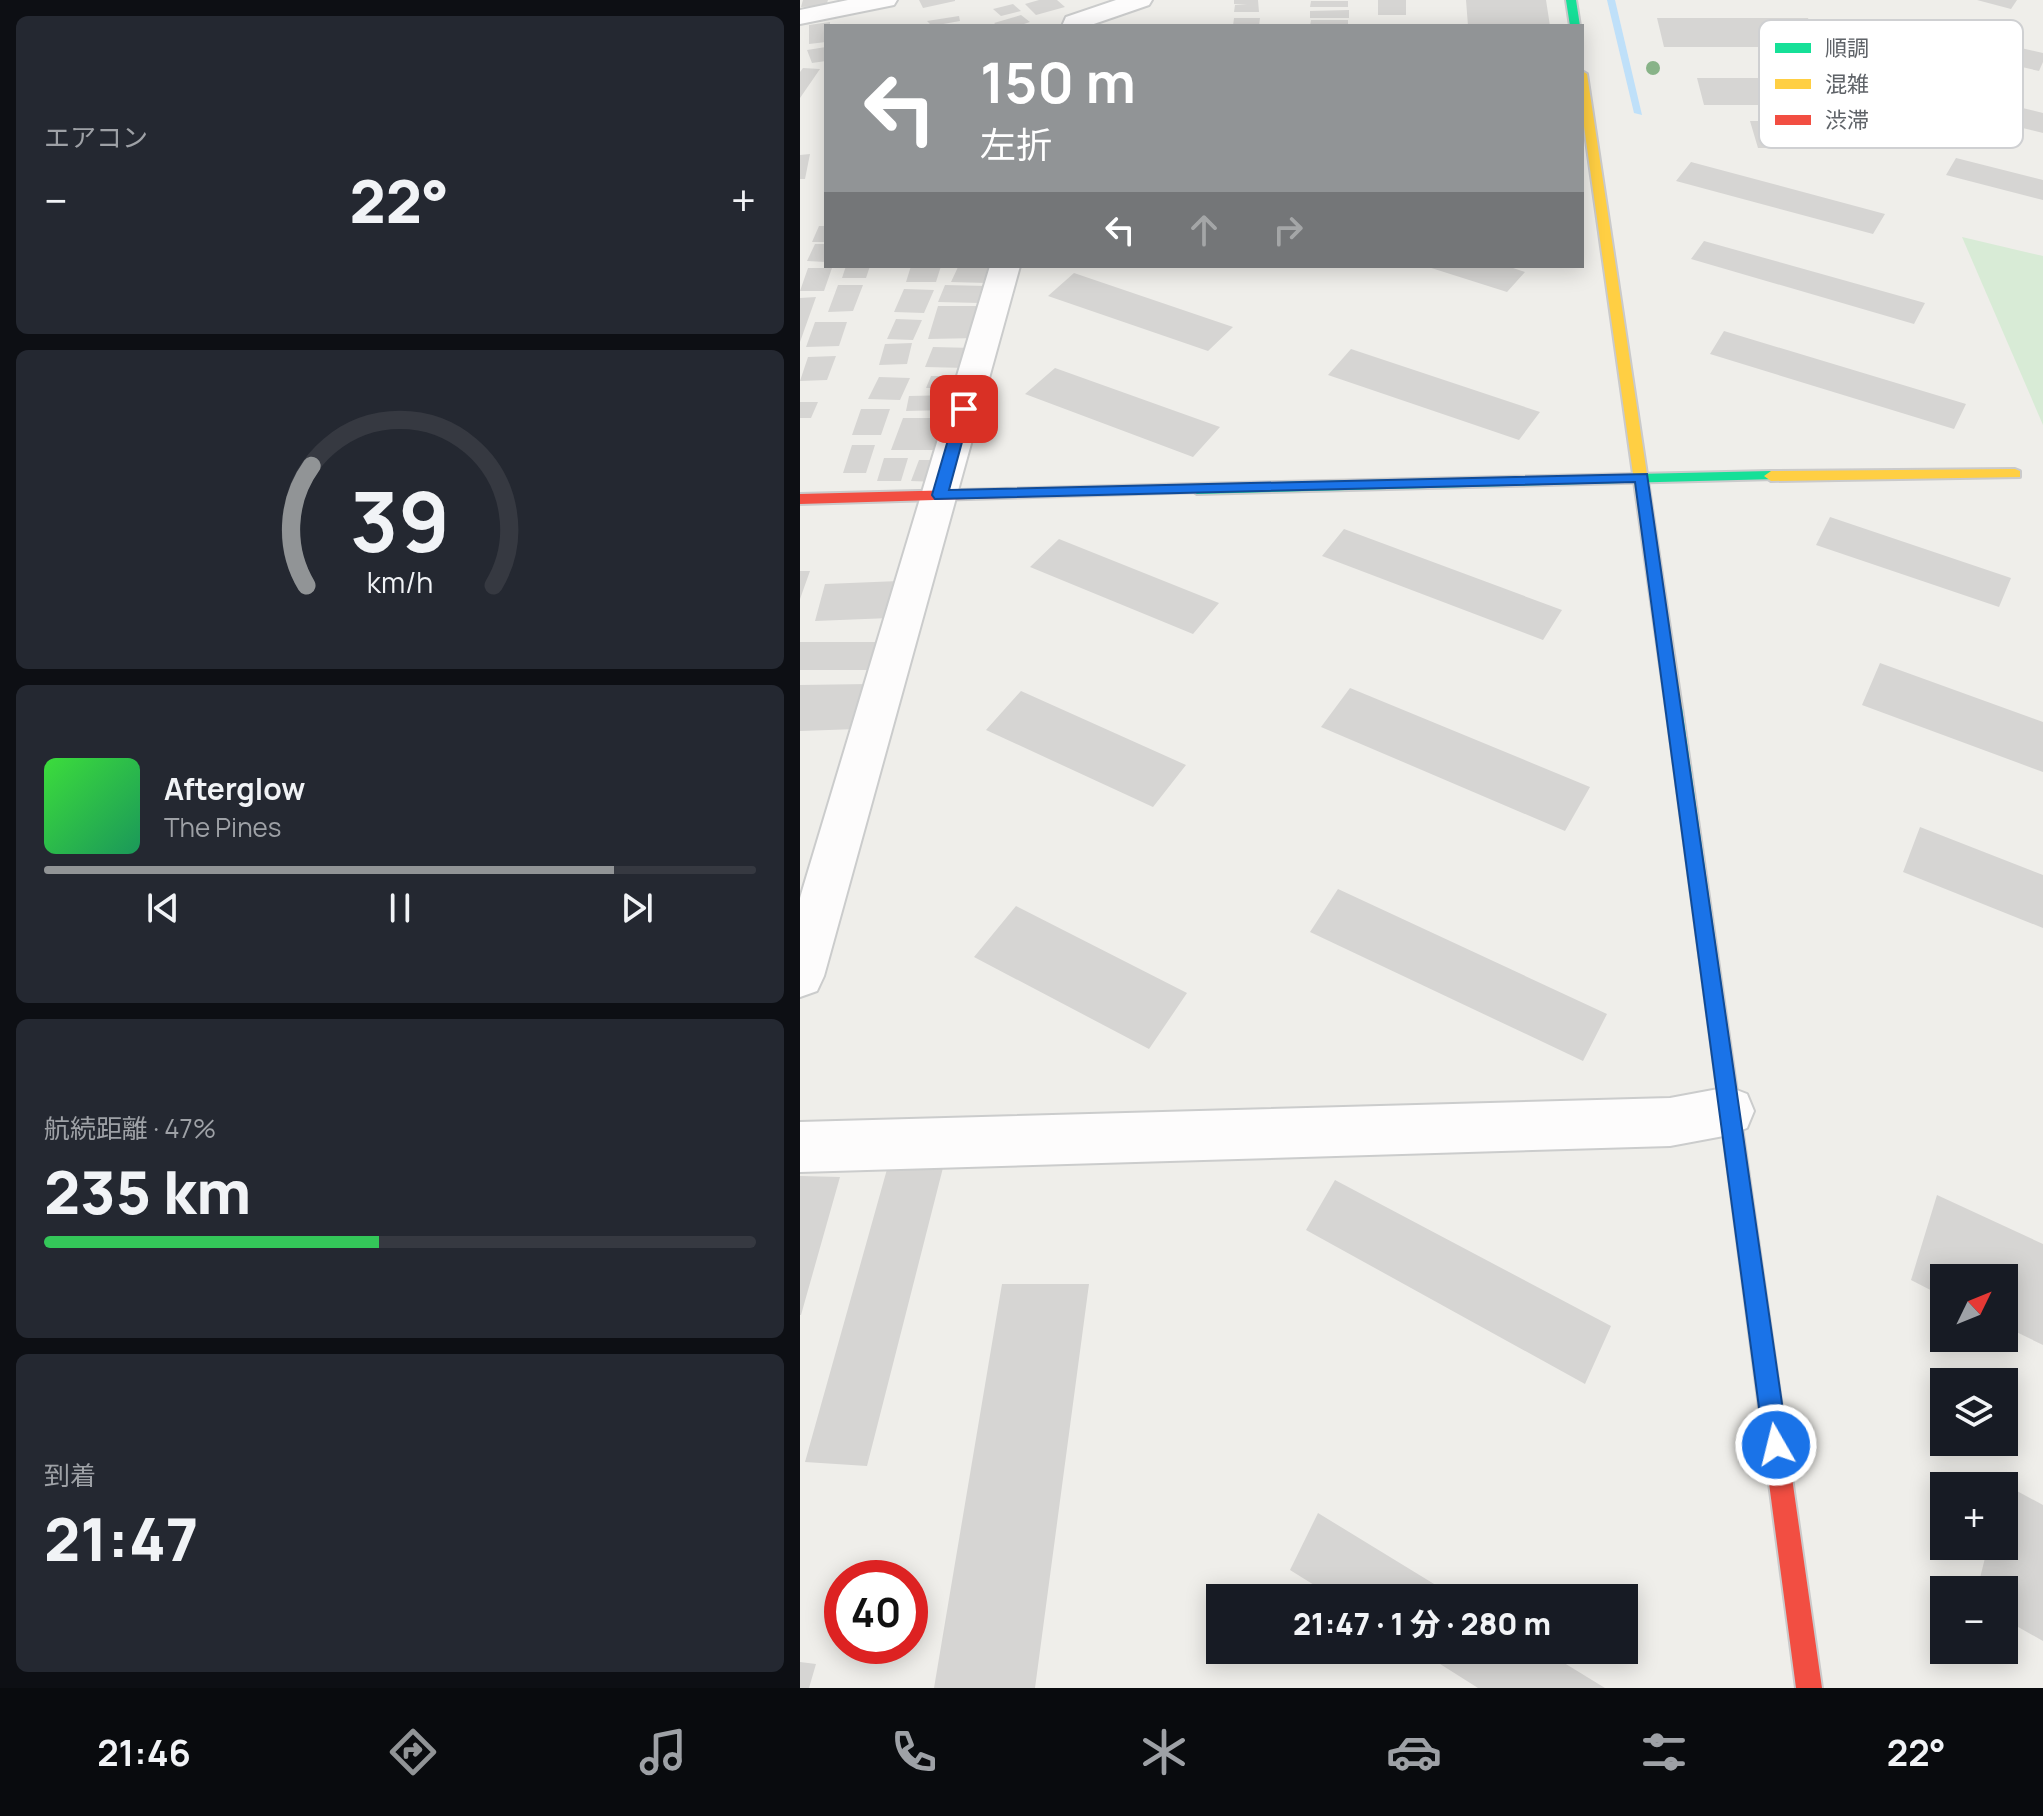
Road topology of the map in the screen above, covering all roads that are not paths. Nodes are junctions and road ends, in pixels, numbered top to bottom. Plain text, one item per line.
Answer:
1 (885, 0) edge
2 (1140, 0) edge
3 (1571, 0) edge
4 (800, 17) edge
5 (1074, 24) edge
6 (1575, 24) edge
7 (1584, 87) edge
8 (1004, 268) edge
9 (2015, 474) dead end
10 (1642, 477) junction
11 (940, 495) junction
12 (800, 499) edge
13 (800, 976) edge
14 (1729, 1111) junction
15 (800, 1147) edge
16 (1809, 1688) edge

1 - 4 street
2 - 5 street
3 - 6 street
7 - 10 street
8 - 11 street
9 - 10 street
10 - 11 street
10 - 14 street
11 - 12 street
11 - 13 street
14 - 15 street
14 - 16 street

